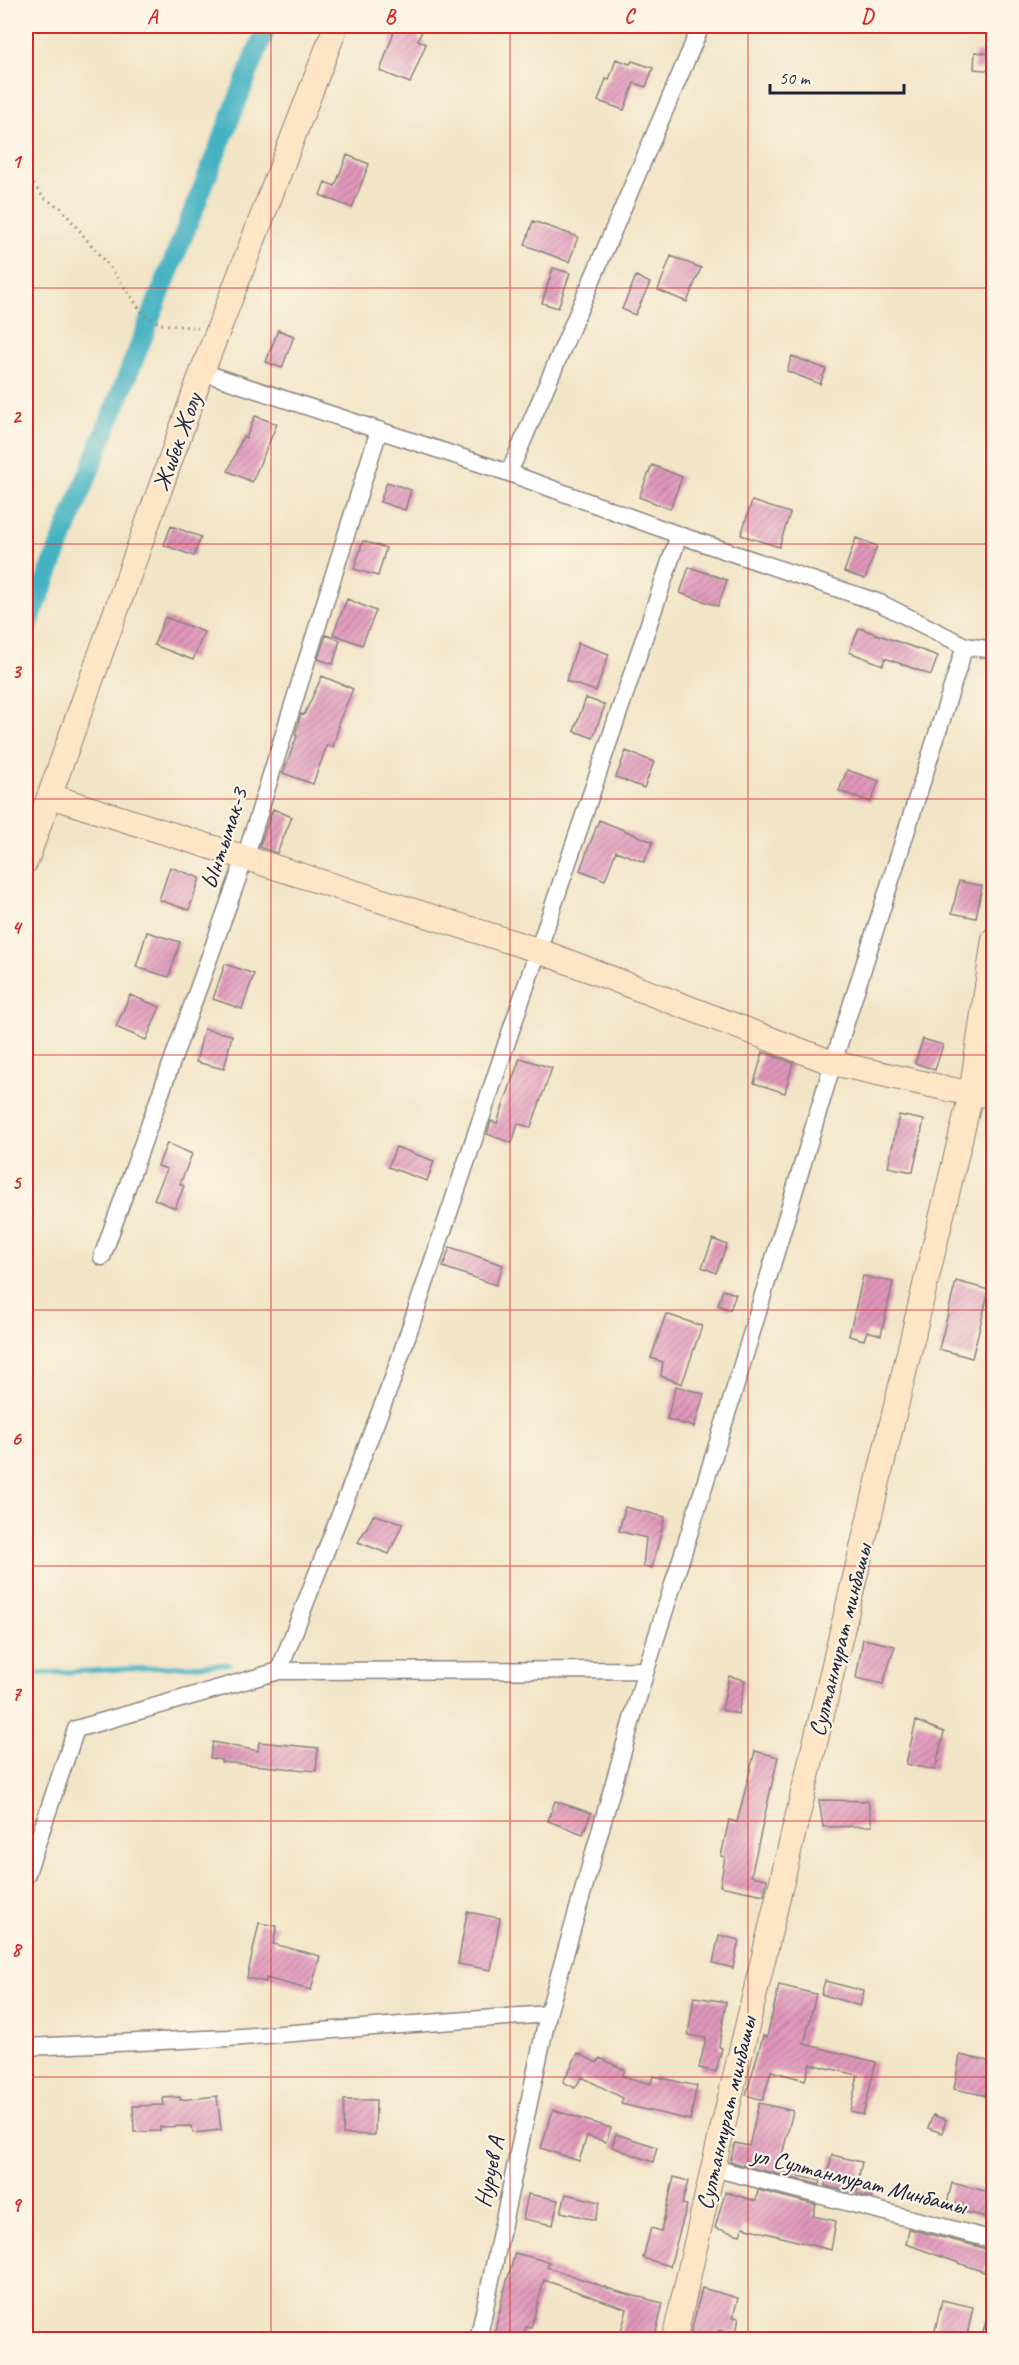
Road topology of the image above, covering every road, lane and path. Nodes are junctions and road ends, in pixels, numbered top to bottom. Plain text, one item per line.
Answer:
1 (336, 26) edge
2 (701, 26) edge
3 (26, 175) edge
4 (218, 330) junction
5 (202, 372) junction
6 (379, 430) junction
7 (509, 473) junction
8 (679, 535) junction
9 (965, 646) junction
10 (993, 650) edge
11 (50, 796) junction
12 (245, 858) junction
13 (26, 861) edge
14 (993, 939) edge
15 (537, 950) junction
16 (833, 1063) junction
17 (982, 1094) edge
18 (102, 1257) dead end
19 (646, 1670) junction
20 (279, 1671) junction
21 (26, 1876) edge
22 (548, 2014) junction
23 (26, 2047) edge
24 (713, 2168) junction
25 (993, 2240) edge
26 (993, 2325) edge
27 (478, 2340) edge
28 (674, 2340) edge
29 (990, 2340) edge

1 - 4 street, Жибек Жолу
2 - 7 street
3 - 4 path
4 - 5 street, Жибек Жолу
5 - 6 street
5 - 11 street, Жибек Жолу
6 - 7 street
6 - 12 street, Ынтымак-3
7 - 8 street
8 - 9 street
8 - 15 street
9 - 10 street
9 - 16 street, Нуруев А
11 - 12 street
11 - 13 street, Жибек Жолу
12 - 15 street
12 - 18 street, Ынтымак-3
14 - 17 street, Султанмурат минбашы
15 - 16 street
15 - 20 street
16 - 17 street
16 - 19 street, Нуруев А
17 - 24 street, Султанмурат минбашы
19 - 20 street
19 - 22 street, Нуруев А
20 - 21 street
22 - 23 street
22 - 27 street, Нуруев А
24 - 25 street, ул Султанмурат Минбашы
24 - 28 street, Султанмурат минбашы
26 - 29 street

